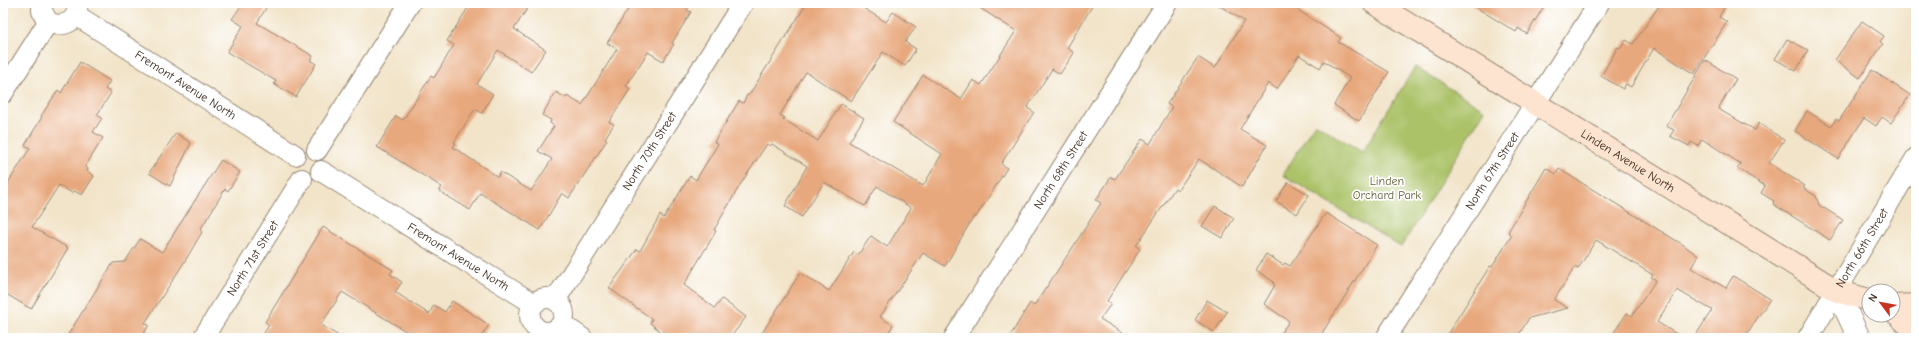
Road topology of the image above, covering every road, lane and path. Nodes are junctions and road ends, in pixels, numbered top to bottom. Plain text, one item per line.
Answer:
1 (410, 3) edge
2 (743, 3) edge
3 (1168, 3) edge
4 (1374, 3) edge
5 (1599, 3) edge
6 (76, 9) edge
7 (45, 12) edge
8 (3, 94) edge
9 (1536, 104) junction
10 (317, 150) junction
11 (295, 155) junction
12 (1916, 158) edge
13 (321, 171) junction
14 (302, 179) junction
15 (1837, 291) junction
16 (1861, 298) edge
17 (556, 300) junction
18 (534, 304) junction
19 (1916, 305) edge
20 (1901, 306) edge
21 (1901, 318) edge
22 (562, 324) junction
23 (1916, 332) edge
24 (534, 333) edge
25 (203, 338) edge
26 (582, 338) edge
27 (954, 338) edge
28 (1386, 338) edge
29 (1808, 338) edge
30 (1859, 338) edge

1 - 10 street
2 - 17 street, North 70th Street
3 - 27 street, North 68th Street
4 - 9 main road, Linden Avenue North
5 - 9 street, North 67th Street
6 - 7 street
6 - 11 street, Fremont Avenue North
7 - 8 street
9 - 15 main road, Linden Avenue North
9 - 28 street, North 67th Street
10 - 11 street
10 - 13 street
11 - 14 street
12 - 15 street, North 66th Street
13 - 14 street
13 - 18 street, Fremont Avenue North
14 - 25 street, North 71st Street
15 - 16 main road, Linden Avenue North
15 - 29 street, North 66th Street
15 - 30 street
17 - 18 street
17 - 22 street
18 - 24 street
19 - 20 main road
21 - 23 main road
22 - 24 street
22 - 26 street

